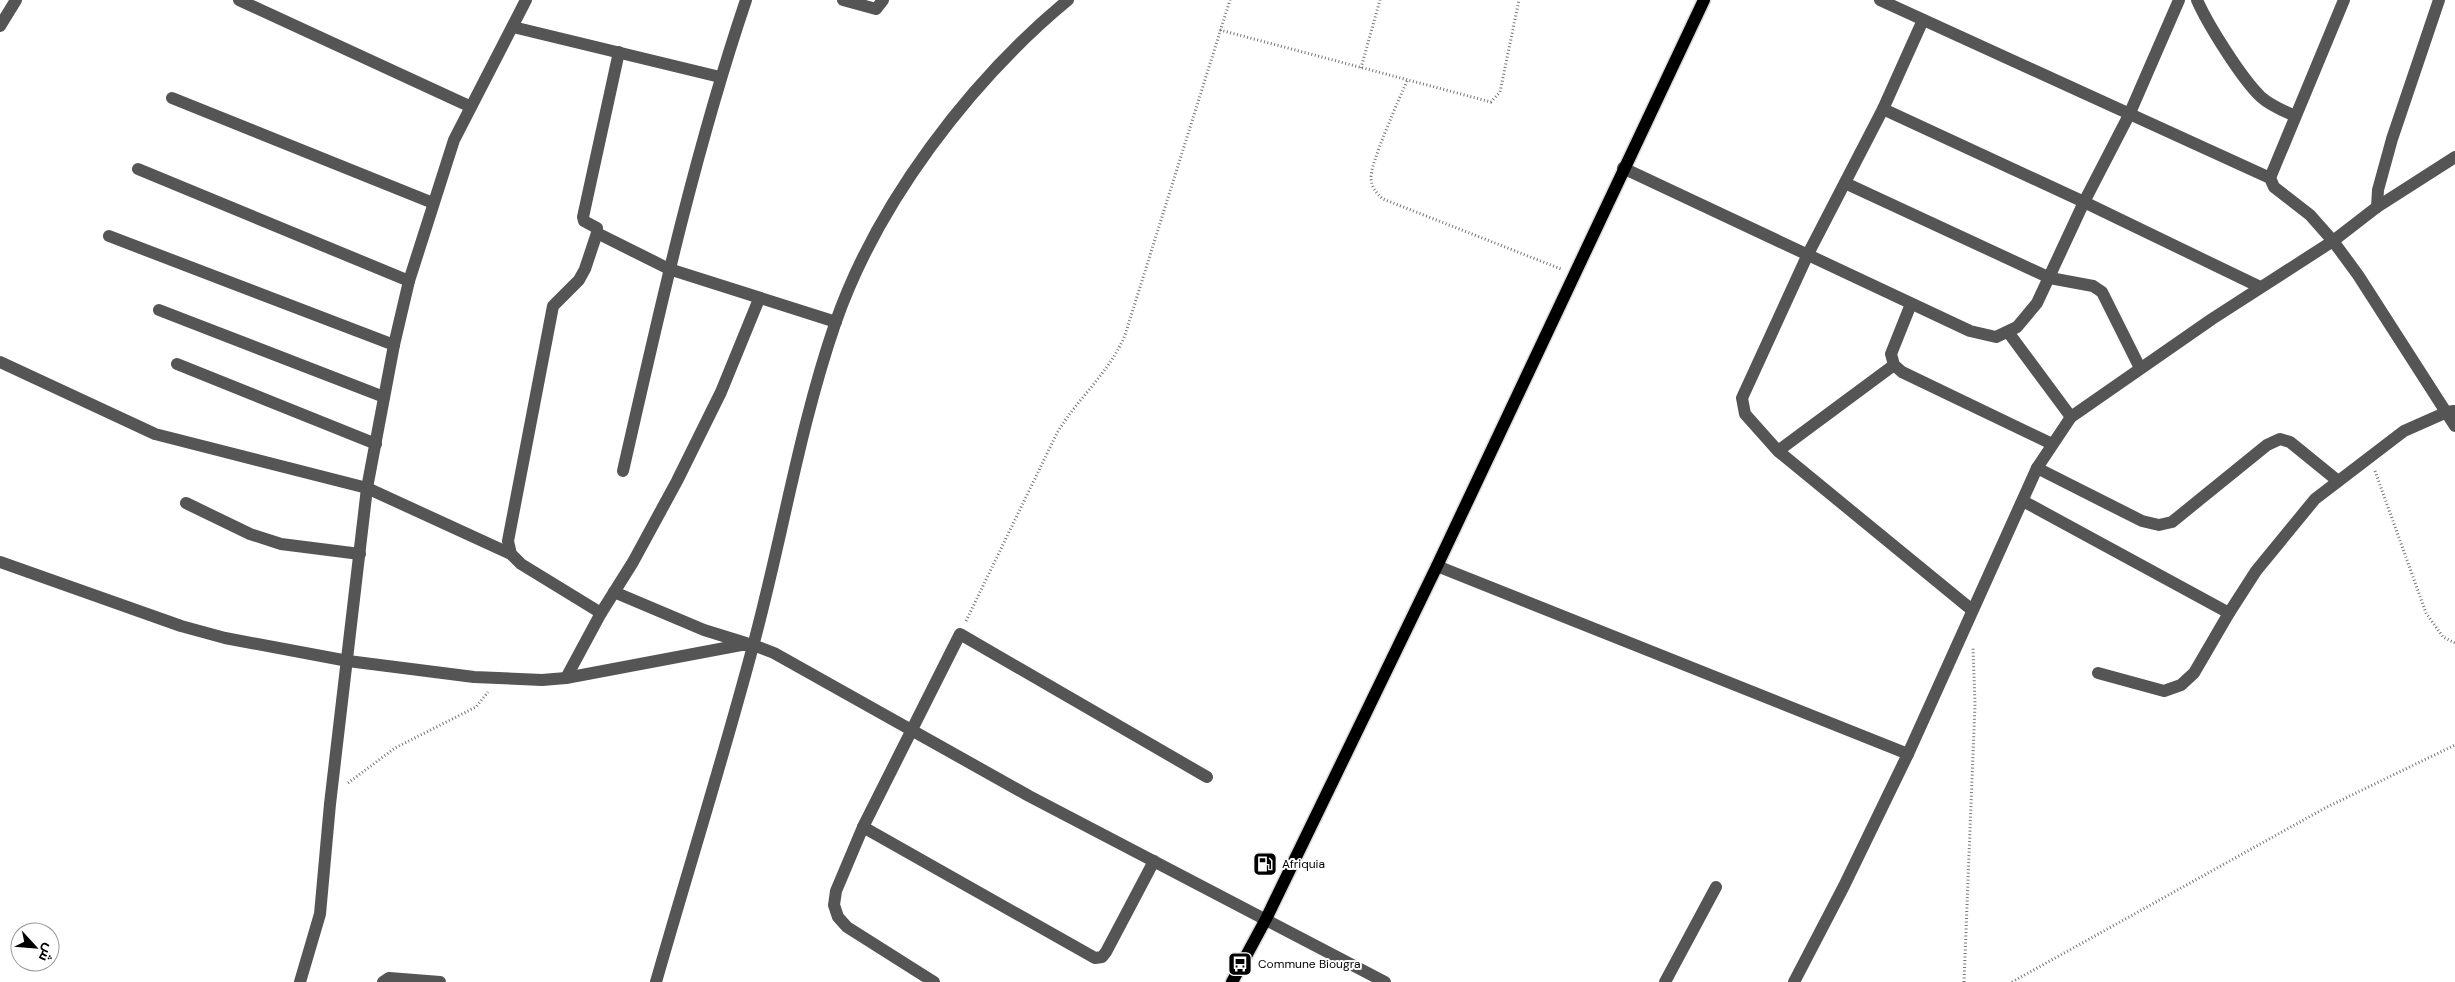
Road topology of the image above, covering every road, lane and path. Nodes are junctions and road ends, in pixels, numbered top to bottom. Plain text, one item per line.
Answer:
1 (16, 0) edge
2 (239, 0) edge
3 (526, 0) edge
4 (746, 0) edge
5 (843, 0) edge
6 (883, 0) edge
7 (1068, 0) edge
8 (1230, 0) edge
9 (1380, 0) edge
10 (1519, 0) edge
11 (1704, 0) edge
12 (1880, 0) edge
13 (2179, 0) edge
14 (2197, 0) edge
15 (2344, 0) edge
16 (2439, 0) edge
17 (1923, 20) junction
18 (0, 26) edge
19 (513, 27) junction
20 (1220, 30) junction
21 (619, 52) junction
22 (1361, 68) junction
23 (720, 77) junction
24 (1407, 81) junction
25 (172, 98) dead end
26 (469, 106) junction
27 (1883, 109) junction
28 (2129, 115) junction
29 (2295, 116) junction
30 (2455, 157) edge
31 (1623, 168) junction
32 (138, 169) dead end
33 (2270, 178) junction
34 (1845, 183) junction
35 (2084, 202) junction
36 (433, 203) junction
37 (2377, 207) junction
38 (597, 233) junction
39 (109, 236) dead end
40 (2333, 240) junction
41 (1808, 254) junction
42 (669, 269) junction
43 (1574, 274) junction
44 (2050, 278) junction
45 (409, 281) junction
46 (2260, 287) junction
47 (759, 299) junction
48 (1911, 304) junction
49 (158, 310) dead end
50 (836, 322) junction
51 (2008, 332) junction
52 (394, 345) junction
53 (0, 362) edge
54 (177, 364) dead end
55 (1894, 365) junction
56 (2140, 368) junction
57 (384, 397) junction
58 (2451, 412) edge
59 (2071, 417) junction
60 (2455, 426) edge
61 (376, 444) junction
62 (2052, 444) junction
63 (1778, 451) junction
64 (2369, 456) junction
65 (2037, 468) junction
66 (623, 471) dead end
67 (2338, 481) junction
68 (366, 488) junction
69 (2023, 501) junction
70 (186, 503) dead end
71 (360, 554) junction
72 (511, 554) junction
73 (0, 562) edge
74 (1437, 566) junction
75 (614, 592) junction
76 (1972, 610) junction
77 (600, 613) junction
78 (2229, 613) junction
79 (960, 634) junction
80 (1973, 638) dead end
81 (2455, 643) edge
82 (753, 645) junction
83 (348, 661) junction
84 (2098, 673) dead end
85 (497, 678) junction
86 (566, 678) junction
87 (910, 730) junction
88 (2455, 745) edge
89 (1908, 754) junction
90 (1207, 777) dead end
91 (330, 804) junction
92 (863, 827) junction
93 (1154, 861) junction
94 (1716, 887) dead end
95 (1266, 919) junction
96 (1371, 979) edge
97 (300, 982) edge
98 (383, 982) edge
99 (440, 982) edge
100 (656, 982) edge
101 (934, 982) edge
102 (1232, 982) edge
103 (1385, 982) edge
104 (1665, 982) edge
105 (1794, 982) edge
106 (1964, 982) edge
107 (2012, 982) edge

1 - 18 street
2 - 26 street
3 - 19 street
4 - 23 street
5 - 6 street
7 - 50 street
8 - 20 path
9 - 22 path
10 - 24 path
11 - 31 main road
12 - 17 street
13 - 28 street
14 - 29 street
15 - 29 street
16 - 37 street
17 - 27 street
17 - 28 street
19 - 21 street
19 - 26 street
20 - 22 path
20 - 79 path
21 - 23 street
21 - 38 street
22 - 24 path
23 - 42 street
24 - 43 path
25 - 36 street
26 - 36 street
27 - 34 street
27 - 35 street
28 - 33 street
28 - 35 street
29 - 33 street
30 - 37 street
31 - 41 street
31 - 43 main road
32 - 45 street
33 - 40 street
34 - 41 street
34 - 44 street
35 - 44 street
35 - 46 street
36 - 45 street
37 - 40 street
38 - 42 street
38 - 72 street
39 - 52 street
40 - 46 street
40 - 58 street
41 - 48 street
41 - 63 street
42 - 47 street
42 - 66 street
43 - 74 main road
44 - 51 street
44 - 56 street
45 - 52 street
46 - 56 street
47 - 50 street
47 - 75 street
48 - 51 street
48 - 55 street
49 - 57 street
50 - 82 street
51 - 59 street
52 - 57 street
53 - 68 street
54 - 61 street
55 - 62 street
55 - 63 street
56 - 59 street
57 - 61 street
58 - 60 street
58 - 64 street
59 - 62 street
61 - 68 street
62 - 65 street
63 - 76 street
64 - 67 street
64 - 81 path
65 - 67 street
65 - 69 street
67 - 78 street
68 - 71 street
68 - 72 street
69 - 76 street
69 - 78 street
70 - 71 street
71 - 83 street
72 - 77 street
73 - 83 street
74 - 89 street
74 - 95 main road
75 - 77 street
75 - 82 street
76 - 89 street
77 - 86 street
78 - 84 street
79 - 87 street
79 - 90 street
80 - 106 path
82 - 86 street
82 - 87 street
82 - 100 street
83 - 85 street
83 - 91 street
85 - 86 street
85 - 91 path
87 - 92 street
87 - 93 street
88 - 107 path
89 - 105 street
91 - 97 street
92 - 93 street
92 - 101 street
93 - 95 street
94 - 104 street
95 - 96 street
95 - 102 main road
96 - 103 street
98 - 99 street

